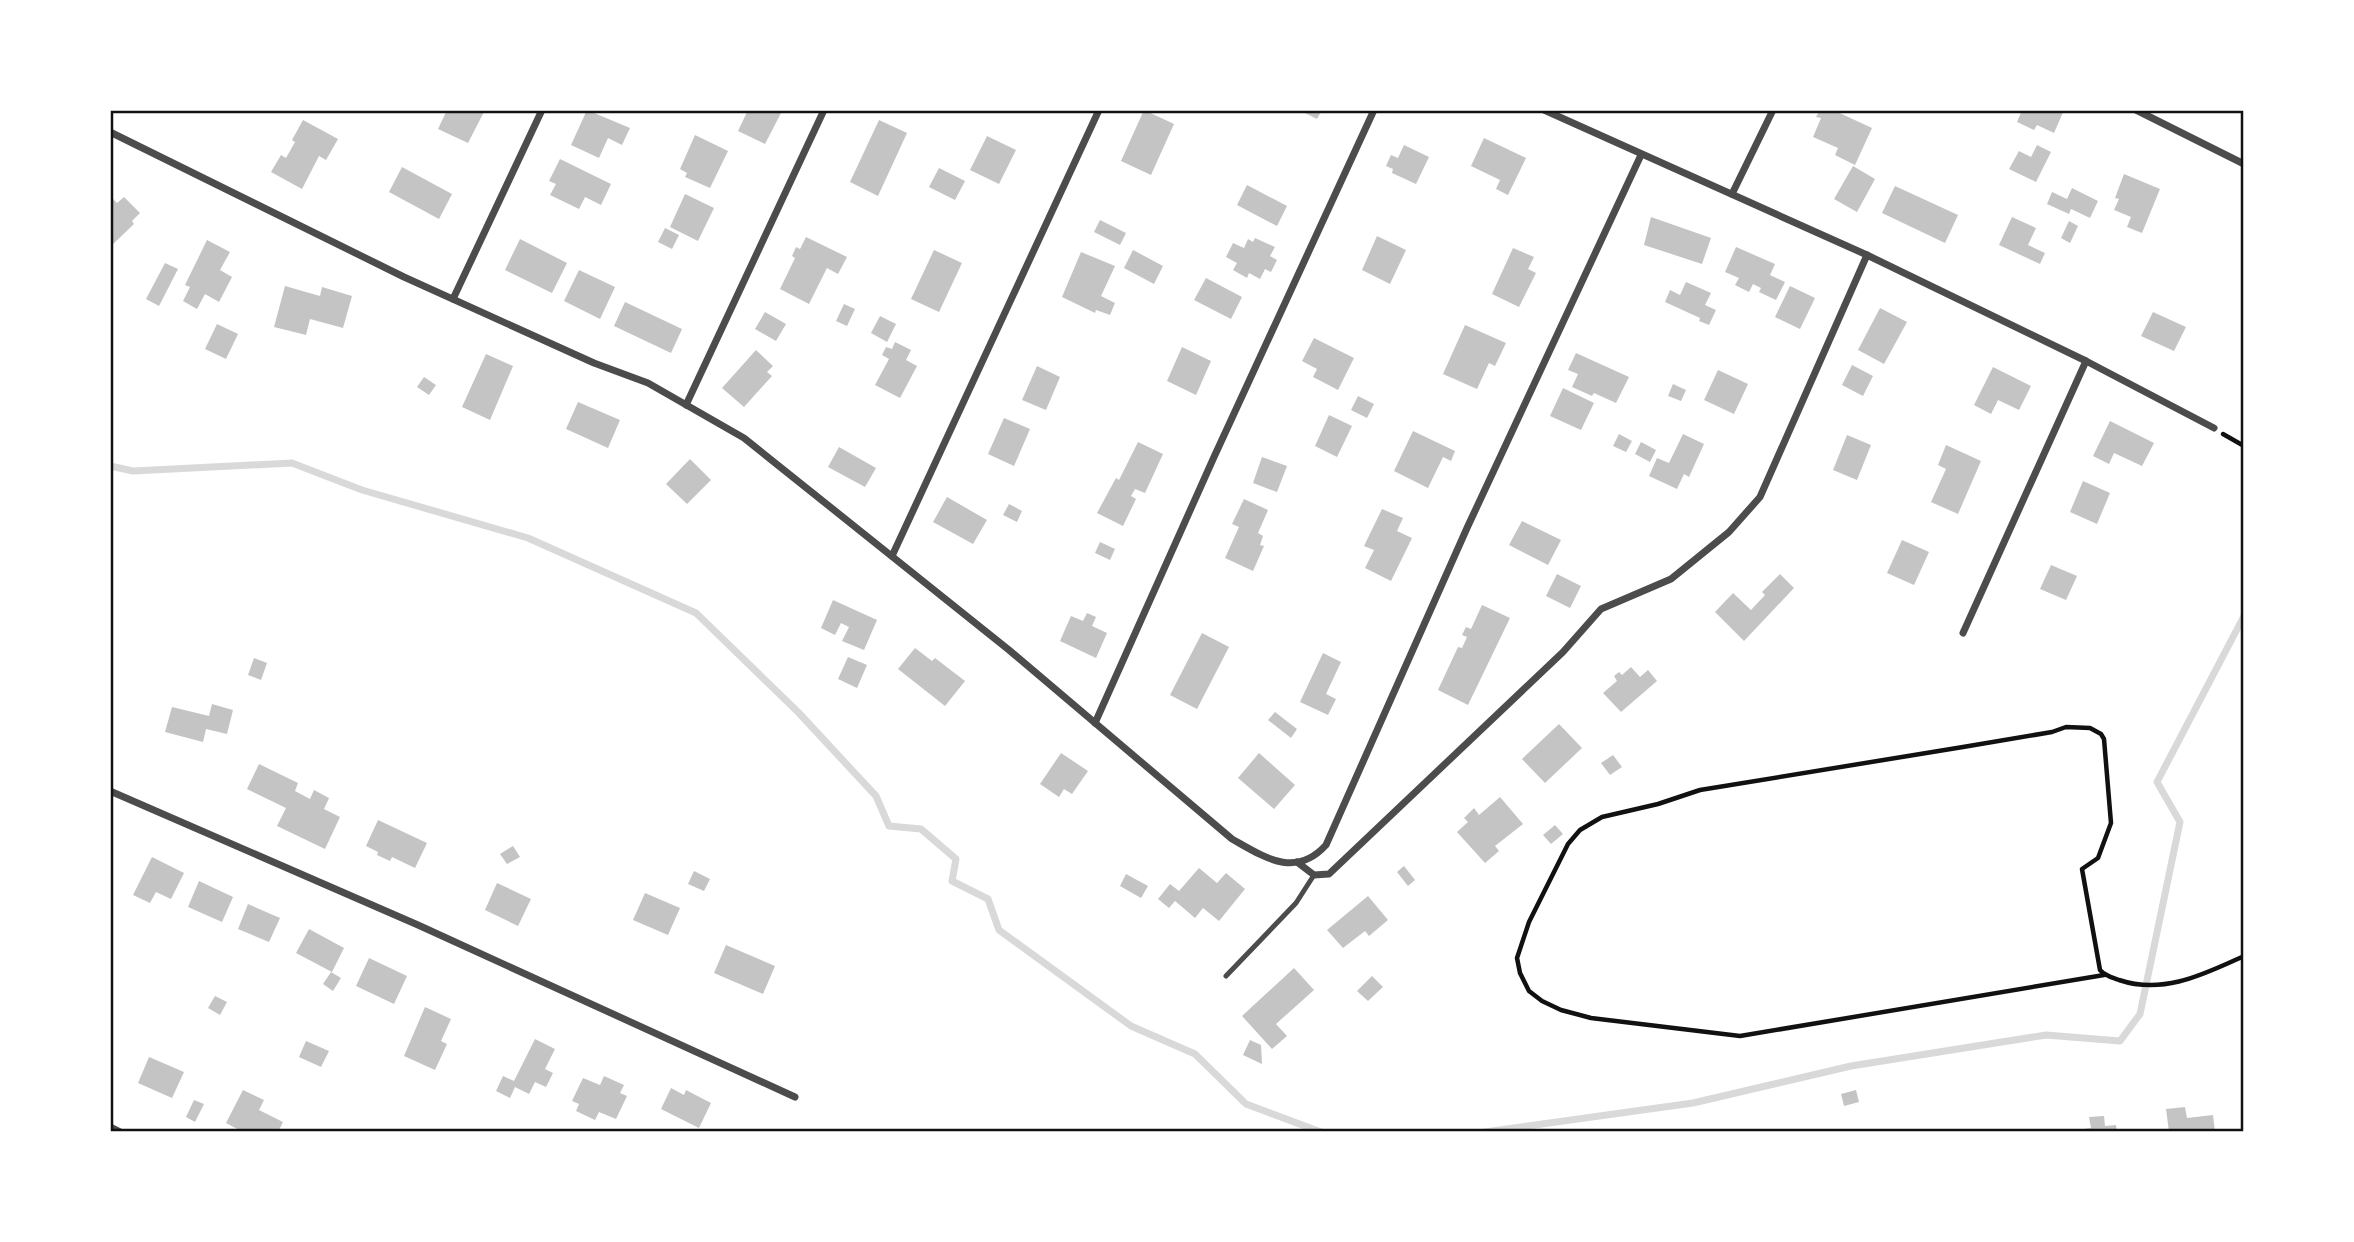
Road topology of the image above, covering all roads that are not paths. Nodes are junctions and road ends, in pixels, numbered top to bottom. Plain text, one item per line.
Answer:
1 (542, 110) edge
2 (824, 110) edge
3 (1100, 110) edge
4 (1374, 110) edge
5 (1544, 110) edge
6 (1773, 110) edge
7 (2136, 110) edge
8 (110, 132) edge
9 (1641, 155) junction
10 (2244, 164) edge
11 (1732, 194) junction
12 (1867, 255) junction
13 (453, 299) junction
14 (2086, 361) junction
15 (686, 405) junction
16 (2214, 428) road end
17 (892, 556) junction
18 (1963, 633) dead end
19 (1095, 723) junction
20 (110, 791) edge
21 (1297, 862) junction
22 (1314, 875) junction
23 (1226, 976) dead end
24 (795, 1097) dead end
25 (110, 1127) edge
26 (120, 1132) edge

1 - 13 street
2 - 15 street
3 - 17 street
4 - 19 street
5 - 9 street
6 - 11 street
7 - 10 street
8 - 13 street
9 - 11 street
9 - 21 street
11 - 12 street
12 - 14 street
12 - 22 street
13 - 15 street
14 - 16 street
14 - 18 street
15 - 17 street
17 - 19 street
19 - 21 street
20 - 24 street
21 - 22 street
22 - 23 lane
25 - 26 street

